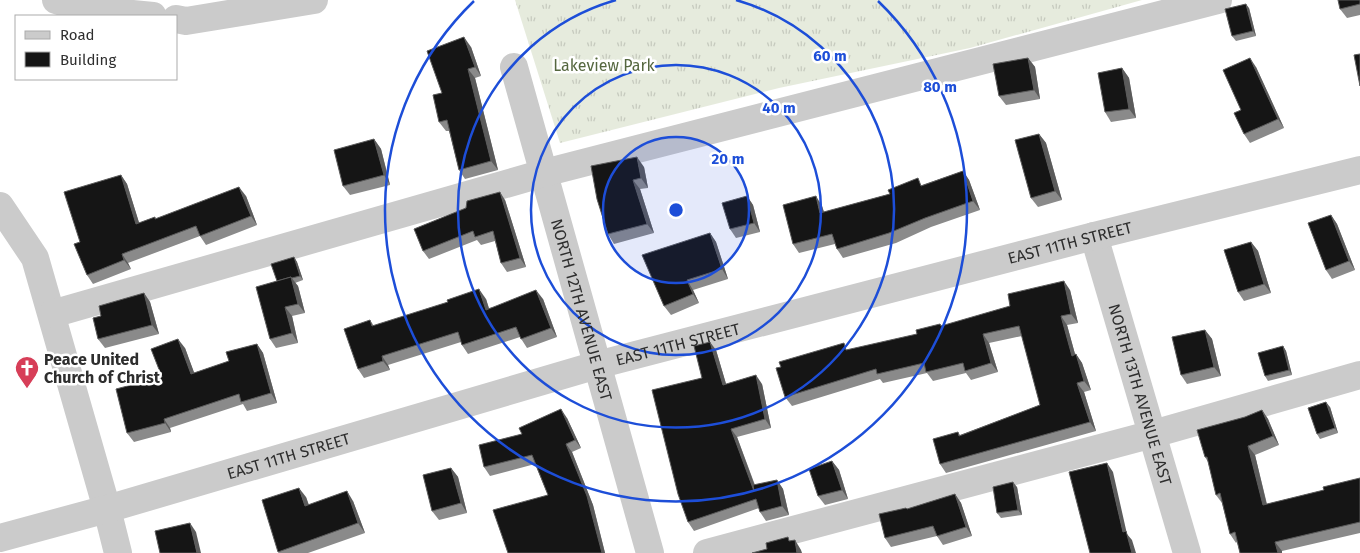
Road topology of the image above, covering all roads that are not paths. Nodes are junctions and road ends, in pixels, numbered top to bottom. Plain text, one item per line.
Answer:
1 (56, 0) edge
2 (314, 0) edge
3 (1218, 0) edge
4 (142, 15) edge
5 (178, 20) edge
6 (514, 67) dead end
7 (1360, 170) edge
8 (544, 173) junction
9 (0, 206) edge
10 (1094, 236) junction
11 (52, 314) junction
12 (597, 365) junction
13 (1360, 375) edge
14 (1153, 434) junction
15 (107, 509) junction
16 (0, 538) edge
17 (118, 553) edge
18 (650, 553) edge
19 (706, 553) edge
20 (1187, 553) edge

1 - 4 street
2 - 5 street
3 - 8 street
6 - 8 street, NORTH 12TH AVENUE EAST
7 - 10 street, EAST 11TH STREET
8 - 11 street
8 - 12 street, NORTH 12TH AVENUE EAST
9 - 11 street
10 - 12 street, EAST 11TH STREET
10 - 14 street, NORTH 13TH AVENUE EAST
11 - 15 street
12 - 15 street, EAST 11TH STREET
12 - 18 street, NORTH 12TH AVENUE EAST
13 - 14 street
14 - 19 street
14 - 20 street, NORTH 13TH AVENUE EAST
15 - 16 street, EAST 11TH STREET
15 - 17 street

